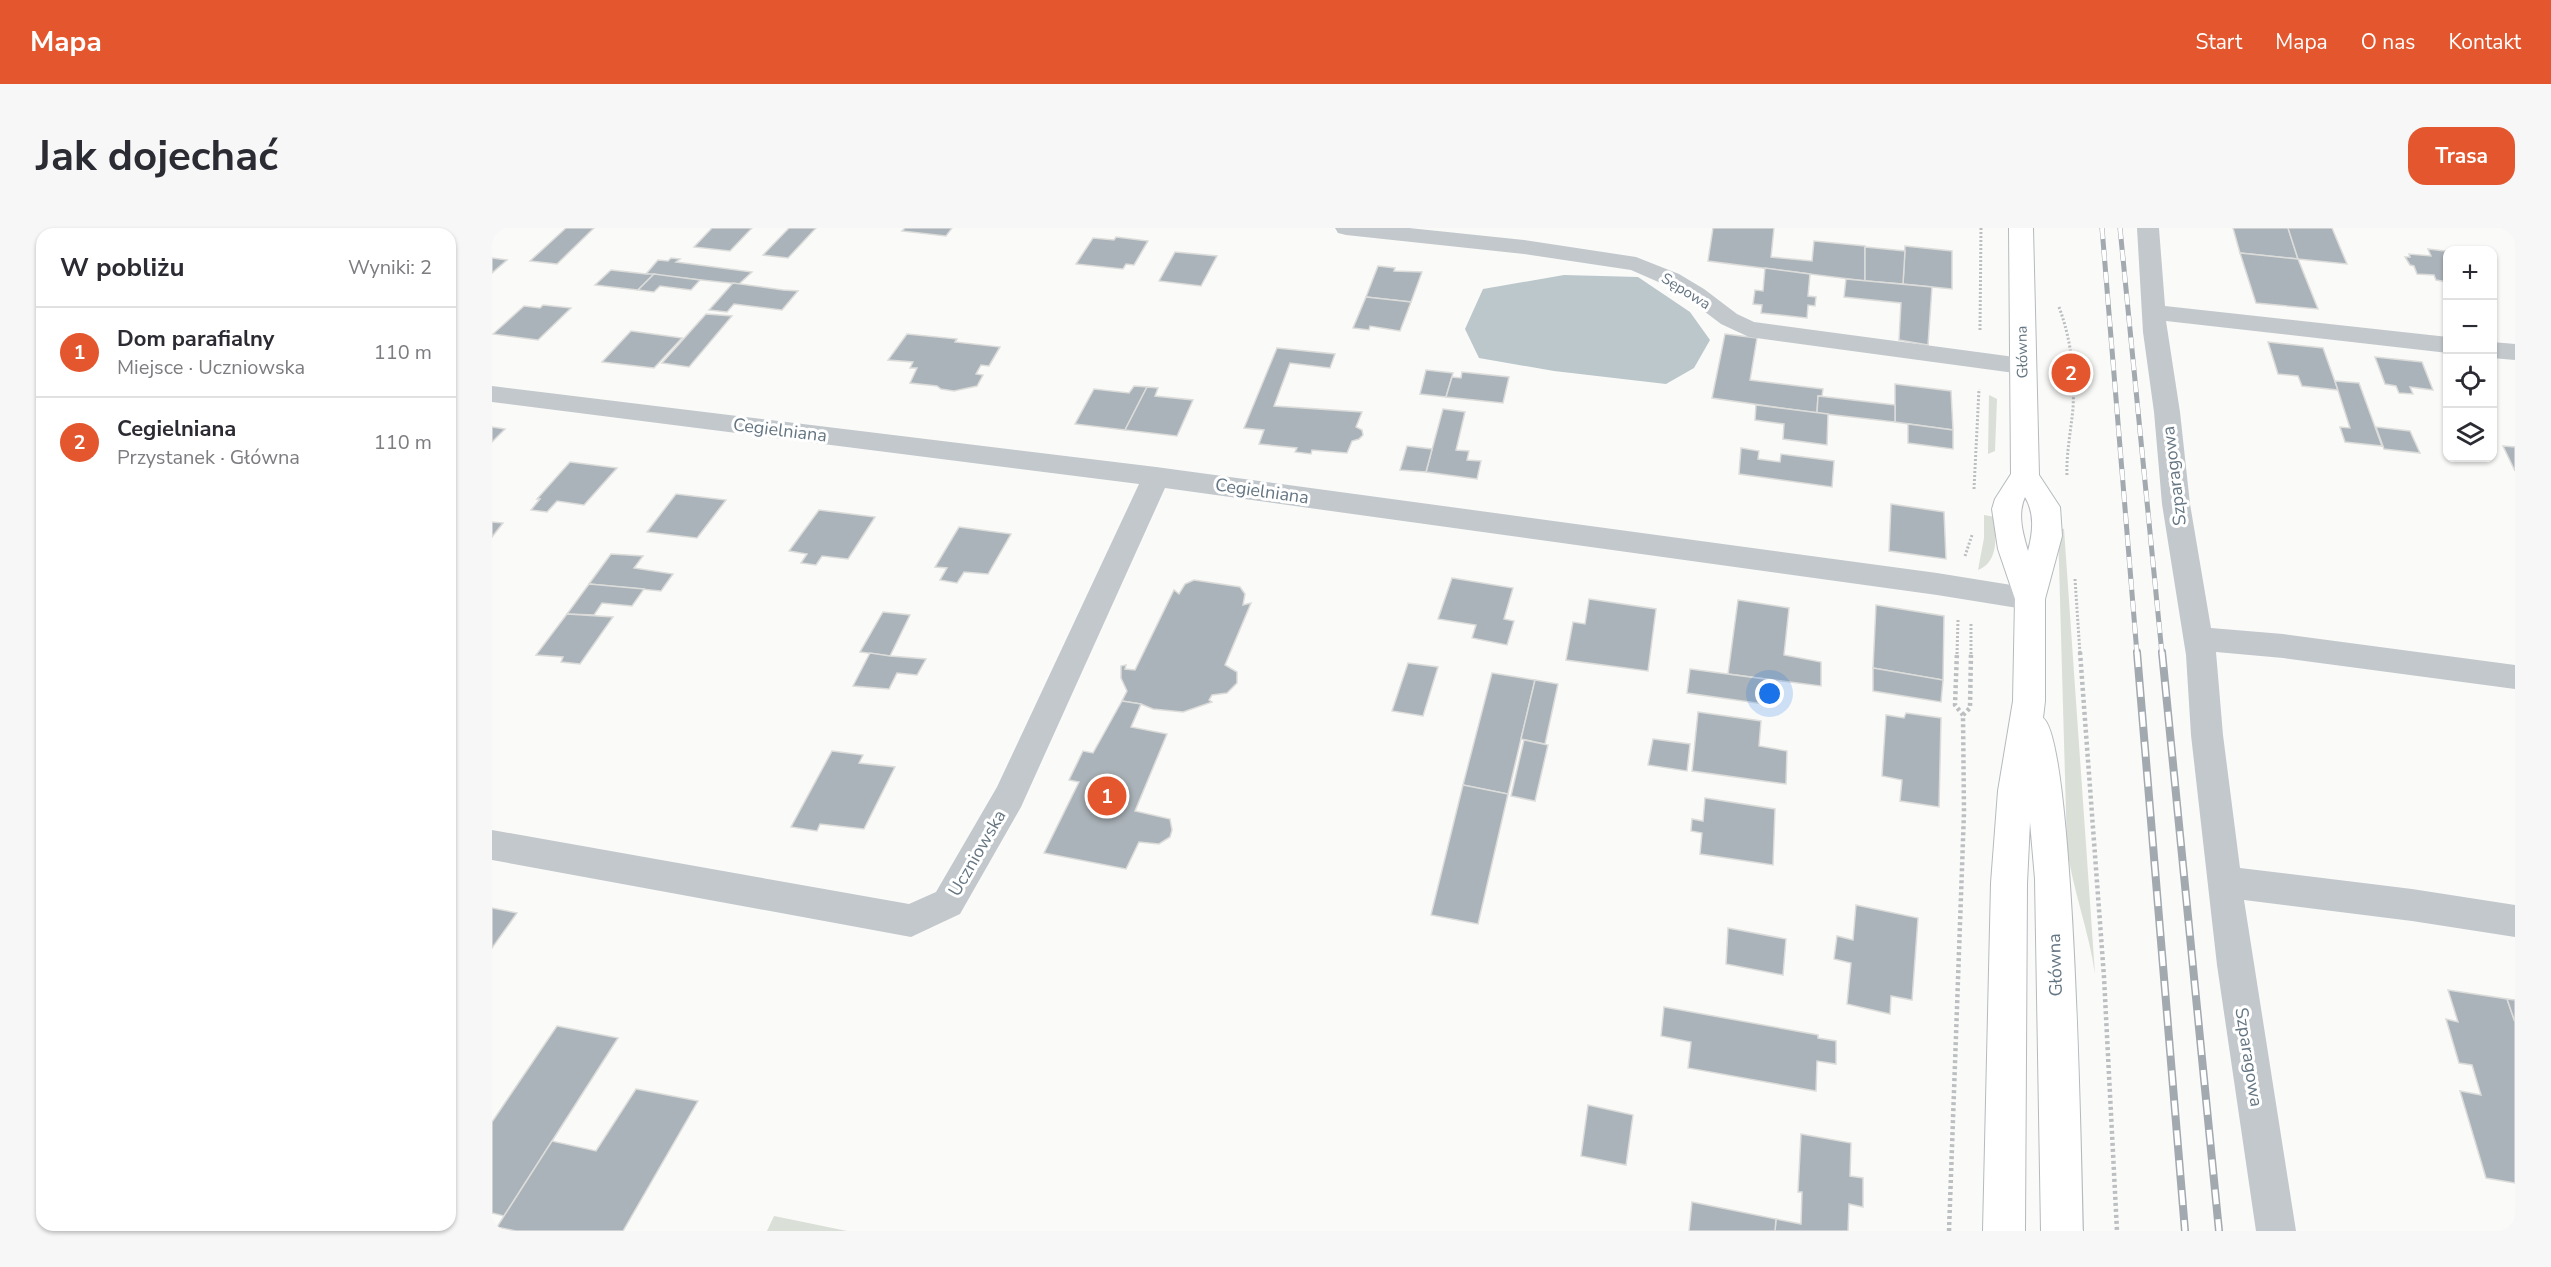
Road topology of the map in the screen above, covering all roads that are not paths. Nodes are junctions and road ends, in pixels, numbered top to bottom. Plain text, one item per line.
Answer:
1 (1346, 228) edge
2 (2021, 228) edge
3 (2148, 228) edge
4 (2154, 312) junction
5 (2443, 344) edge
6 (2497, 350) edge
7 (2515, 352) edge
8 (2022, 366) junction
9 (492, 394) edge
10 (1156, 477) junction
11 (2030, 599) junction
12 (2198, 639) junction
13 (2515, 677) edge
14 (2029, 701) junction
15 (492, 844) edge
16 (2225, 882) junction
17 (2515, 921) edge
18 (2004, 1231) edge
19 (2062, 1231) edge
20 (2276, 1231) edge

1 - 8 street, Sępowa
2 - 8 main road, Główna
3 - 4 street, Szparagowa
4 - 5 street
4 - 12 street, Szparagowa
6 - 7 street
8 - 11 main road, Główna
9 - 10 street, Cegielniana
10 - 11 street, Cegielniana
10 - 15 street, Uczniowska
11 - 14 main road, Główna
12 - 13 street
12 - 16 street, Szparagowa
14 - 18 main road, Główna
14 - 19 main road, Główna
16 - 17 street
16 - 20 street, Szparagowa

